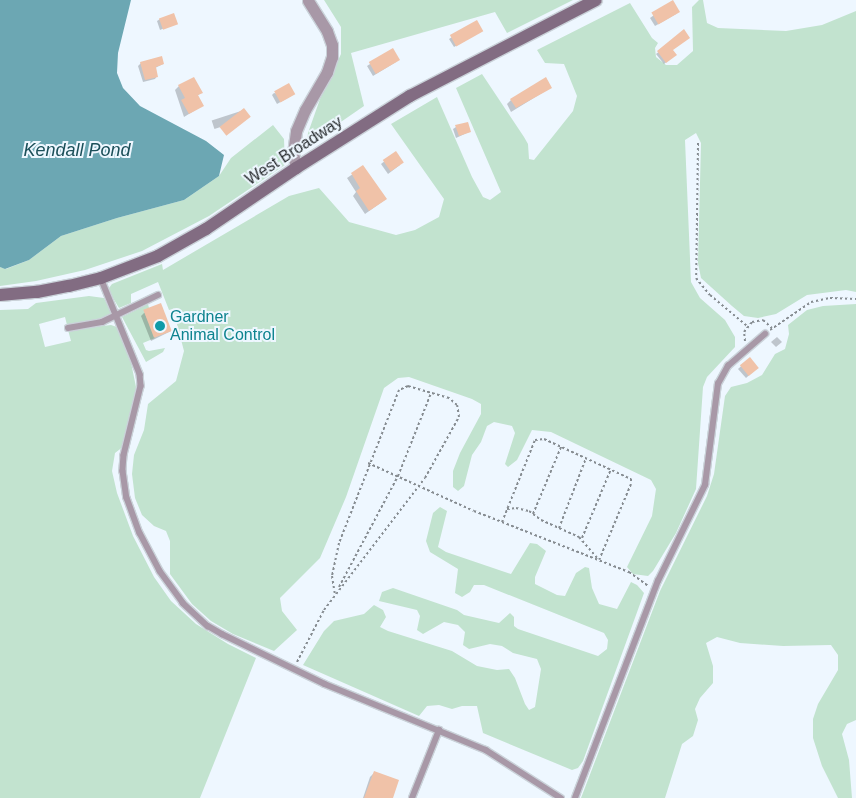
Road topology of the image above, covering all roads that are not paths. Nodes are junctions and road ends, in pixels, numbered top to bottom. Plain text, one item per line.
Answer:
1 (308, 0) edge
2 (596, 0) edge
3 (296, 168) junction
4 (101, 278) junction
5 (0, 295) edge
6 (158, 295) dead end
7 (117, 314) junction
8 (68, 328) dead end
9 (765, 334) road end
10 (439, 730) junction
11 (412, 798) edge
12 (561, 798) edge
13 (575, 798) edge

1 - 3 street
2 - 3 main road, West Broadway
3 - 4 main road, West Broadway
4 - 5 main road, West Broadway
4 - 7 lane
6 - 7 lane
7 - 8 lane
7 - 10 lane
9 - 13 lane
10 - 11 lane
10 - 12 lane

